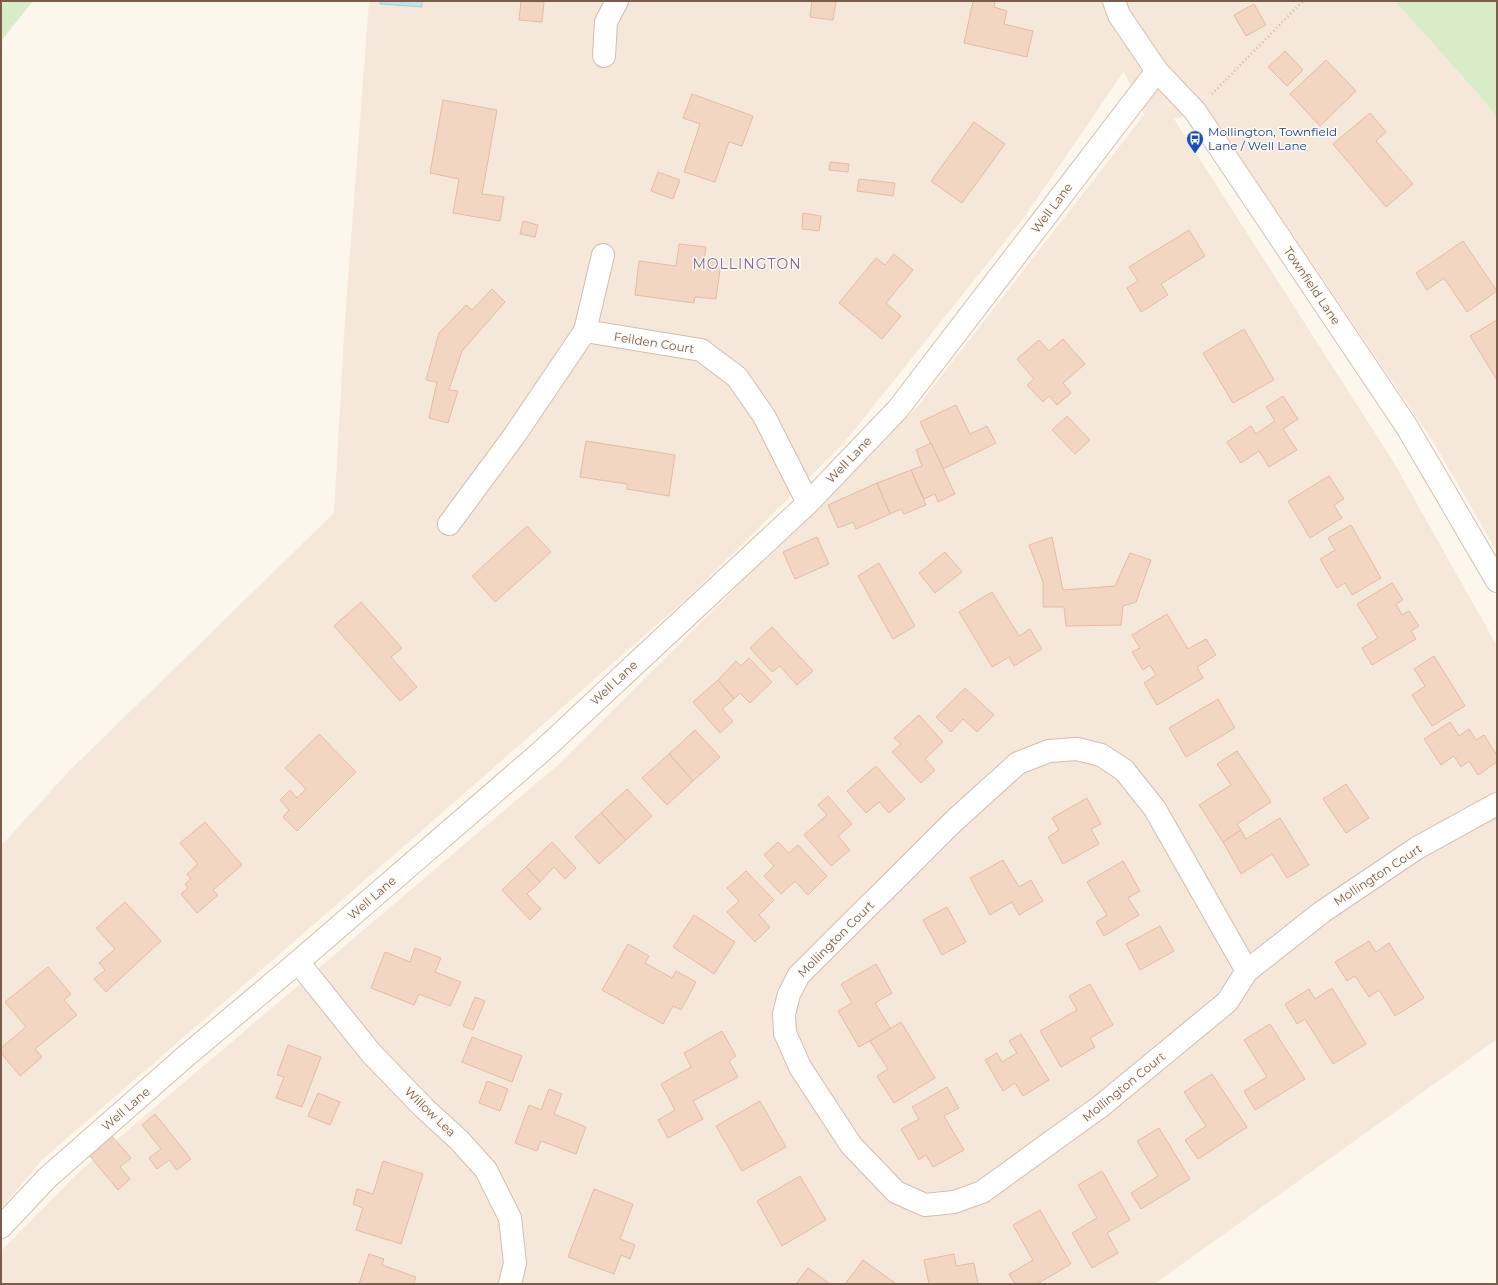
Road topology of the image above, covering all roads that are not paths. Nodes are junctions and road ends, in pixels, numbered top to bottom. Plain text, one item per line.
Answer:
1 (617, 1) edge
2 (1114, 1) edge
3 (604, 56) dead end
4 (1157, 71) junction
5 (604, 255) dead end
6 (585, 331) junction
7 (808, 503) junction
8 (449, 524) dead end
9 (1497, 581) edge
10 (1497, 804) edge
11 (298, 962) junction
12 (1247, 971) junction
13 (1, 1227) edge
14 (510, 1284) edge

1 - 3 street
2 - 4 street, Townfield Lane
4 - 7 street, Well Lane
4 - 9 street, Townfield Lane
5 - 6 street
6 - 7 street, Feilden Court
6 - 8 street
7 - 11 street, Well Lane
10 - 12 street, Mollington Court
11 - 13 street, Well Lane
11 - 14 street, Willow Lea
12 - 12 street, Mollington Court

